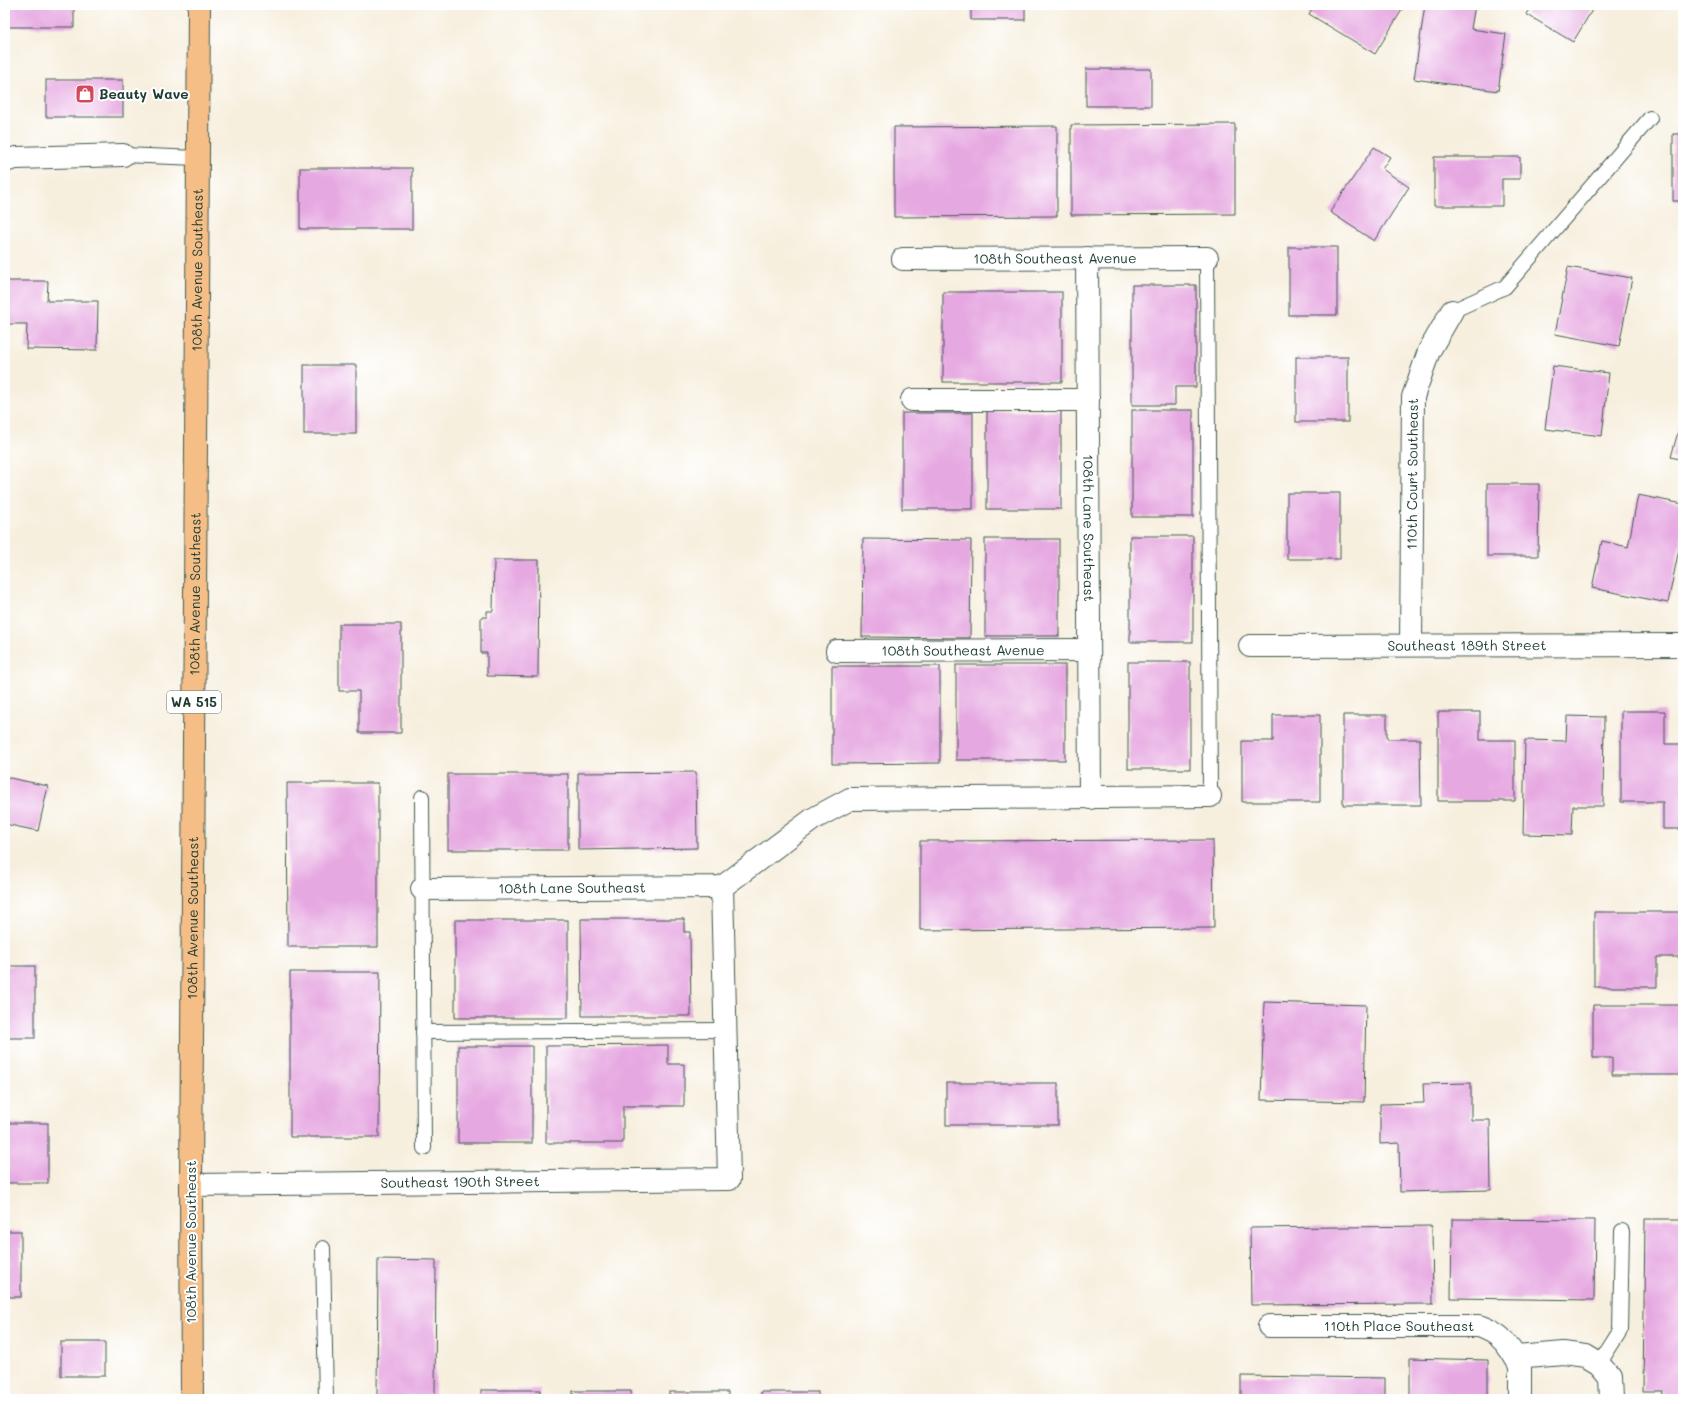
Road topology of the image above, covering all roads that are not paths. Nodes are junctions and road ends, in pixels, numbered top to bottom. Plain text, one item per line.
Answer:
1 (199, 5) edge
2 (1650, 118) dead end
3 (123, 155) joint
4 (198, 158) junction
5 (5, 161) edge
6 (1088, 258) junction
7 (1207, 258) joint
8 (903, 259) dead end
9 (1452, 311) joint
10 (912, 400) dead end
11 (1088, 400) junction
12 (1411, 645) junction
13 (1683, 645) edge
14 (1250, 646) dead end
15 (1089, 650) junction
16 (838, 652) dead end
17 (1210, 796) joint
18 (422, 797) dead end
19 (1090, 798) junction
20 (722, 887) junction
21 (422, 889) junction
22 (725, 1030) junction
23 (423, 1032) junction
24 (424, 1148) dead end
25 (190, 1185) junction
26 (1622, 1231) dead end
27 (323, 1248) dead end
28 (1269, 1326) dead end
29 (1515, 1357) junction
30 (1599, 1364) junction
31 (192, 1399) edge
32 (326, 1399) edge
33 (1520, 1399) edge
34 (1611, 1399) edge

1 - 4 main road, 108th Avenue Southeast / WA 515
2 - 9 lane
3 - 4 lane
3 - 5 street
4 - 25 main road, 108th Avenue Southeast / WA 515
6 - 7 street, 108th Southeast Avenue
6 - 8 street, 108th Southeast Avenue
6 - 11 street, 108th Lane Southeast
7 - 17 lane
9 - 12 street, 110th Court Southeast
10 - 11 street
11 - 15 street, 108th Lane Southeast
12 - 13 street, Southeast 189th Street
12 - 14 street, Southeast 189th Street
15 - 16 street, 108th Southeast Avenue
15 - 19 street, 108th Lane Southeast
17 - 19 street
18 - 21 lane
19 - 20 street
20 - 21 street, 108th Lane Southeast
20 - 22 street
21 - 23 lane
22 - 23 lane
22 - 25 street, Southeast 190th Street
23 - 24 lane
25 - 31 main road, 108th Avenue Southeast / WA 515
26 - 30 lane
27 - 32 lane
28 - 29 street, 110th Place Southeast
29 - 30 street
29 - 33 street, 110th Place Southeast
30 - 34 street

